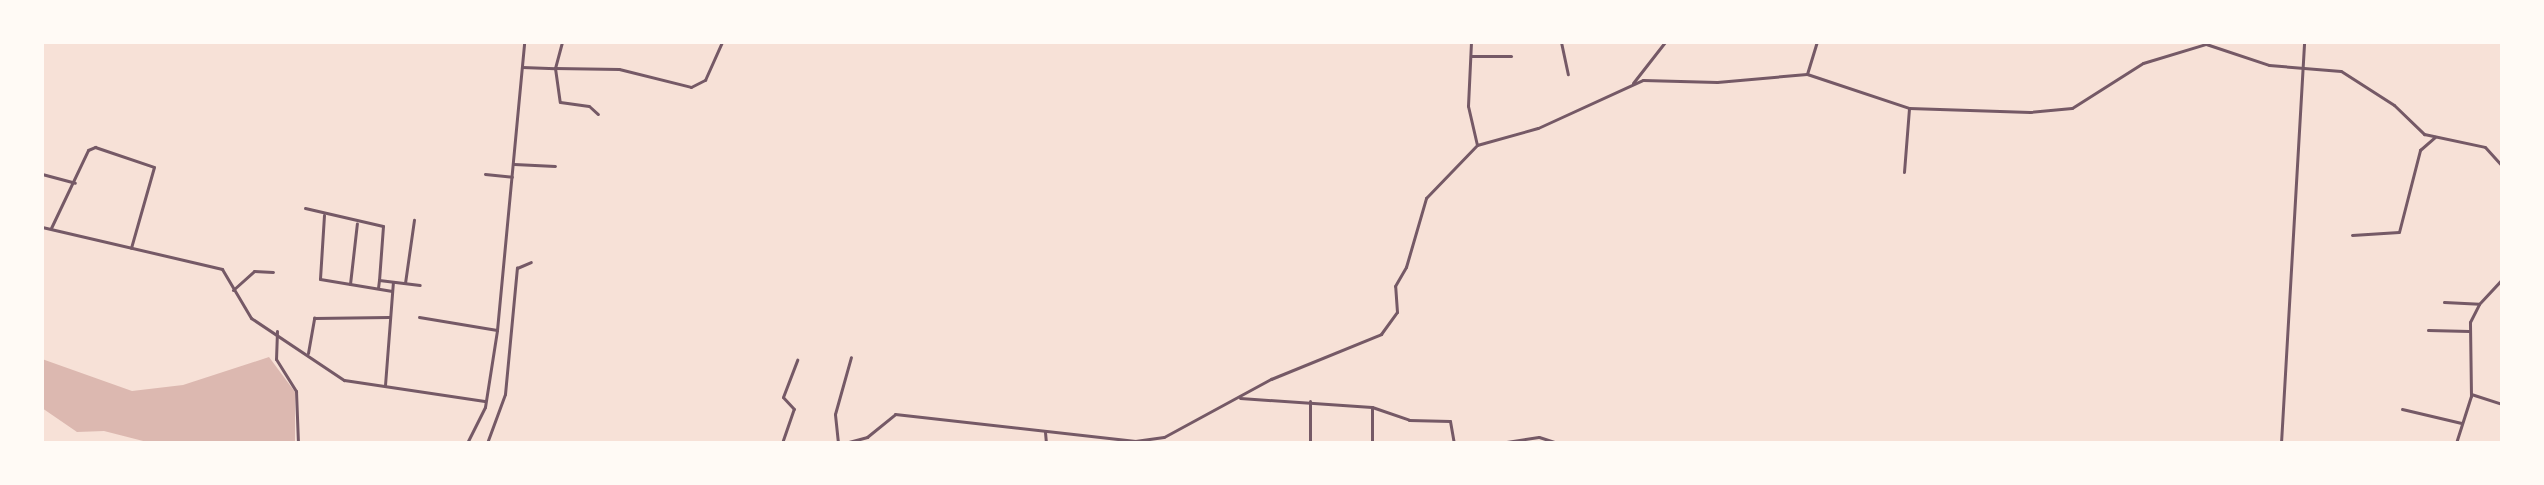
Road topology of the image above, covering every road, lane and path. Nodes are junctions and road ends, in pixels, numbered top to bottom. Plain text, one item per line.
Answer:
1 (524, 42) edge
2 (562, 42) edge
3 (722, 42) edge
4 (1471, 42) edge
5 (1561, 42) edge
6 (1665, 42) edge
7 (1817, 42) edge
8 (2304, 42) edge
9 (2206, 43) edge
10 (1471, 56) junction
11 (1511, 56) dead end
12 (2302, 65) junction
13 (522, 67) junction
14 (555, 68) junction
15 (1568, 74) dead end
16 (1807, 74) junction
17 (1632, 84) junction
18 (1909, 108) junction
19 (598, 114) dead end
20 (2435, 138) junction
21 (1477, 145) junction
22 (514, 164) junction
23 (555, 166) dead end
24 (2502, 166) edge
25 (1904, 172) dead end
26 (42, 174) edge
27 (486, 174) dead end
28 (512, 177) junction
29 (75, 183) junction
30 (305, 208) dead end
31 (324, 215) junction
32 (414, 220) dead end
33 (357, 223) junction
34 (42, 227) edge
35 (50, 228) junction
36 (2352, 235) dead end
37 (131, 248) junction
38 (531, 262) dead end
39 (273, 272) dead end
40 (2502, 279) edge
41 (379, 280) junction
42 (393, 282) junction
43 (405, 283) junction
44 (350, 284) junction
45 (420, 285) dead end
46 (378, 288) junction
47 (233, 291) junction
48 (392, 291) junction
49 (2444, 302) dead end
50 (2479, 304) junction
51 (419, 316) dead end
52 (389, 317) junction
53 (497, 330) junction
54 (2428, 330) dead end
55 (277, 331) junction
56 (2469, 331) junction
57 (308, 353) junction
58 (851, 357) dead end
59 (798, 360) dead end
60 (385, 385) junction
61 (2471, 394) junction
62 (1239, 398) junction
63 (484, 401) junction
64 (1310, 401) junction
65 (2502, 404) edge
66 (1372, 407) junction
67 (2402, 410) dead end
68 (2461, 423) junction
69 (1045, 432) junction
70 (867, 437) junction
71 (298, 443) edge
72 (467, 443) edge
73 (487, 443) edge
74 (782, 443) edge
75 (838, 443) edge
76 (845, 443) edge
77 (867, 443) edge
78 (1046, 443) edge
79 (1310, 443) edge
80 (1372, 443) edge
81 (1454, 443) edge
82 (1500, 443) edge
83 (1558, 443) edge
84 (2281, 443) edge
85 (2456, 443) edge

1 - 13 street
2 - 14 street
3 - 14 street
4 - 10 street
5 - 15 street
6 - 17 street
7 - 16 street
8 - 12 street
9 - 12 street
9 - 18 street
10 - 11 street
10 - 21 street
12 - 20 street
12 - 84 street
13 - 14 street
13 - 22 street
14 - 19 street
16 - 17 street
16 - 18 street
17 - 21 street
18 - 25 street
20 - 24 street
20 - 36 street
21 - 62 street
22 - 23 street
22 - 28 street
26 - 29 street
27 - 28 street
28 - 53 street
29 - 35 street
29 - 37 street
30 - 31 street
31 - 33 street
31 - 44 street
32 - 43 street
33 - 41 street
33 - 44 street
34 - 35 street
35 - 37 street
37 - 47 street
38 - 73 street
39 - 47 street
40 - 50 street
41 - 42 street
41 - 46 street
42 - 43 street
42 - 48 street
43 - 45 street
44 - 46 street
46 - 48 street
47 - 55 street
48 - 52 street
49 - 50 street
50 - 56 street
51 - 53 street
52 - 57 street
52 - 60 street
53 - 63 street
54 - 56 street
55 - 57 street
55 - 71 street
56 - 61 street
57 - 60 street
58 - 75 street
59 - 74 street
60 - 63 street
61 - 65 street
61 - 68 street
62 - 64 street
62 - 69 street
63 - 72 street
64 - 66 street
64 - 79 street
66 - 80 street
66 - 81 street
67 - 68 street
68 - 85 street
69 - 70 street
69 - 78 street
70 - 76 street
70 - 77 street
82 - 83 street

